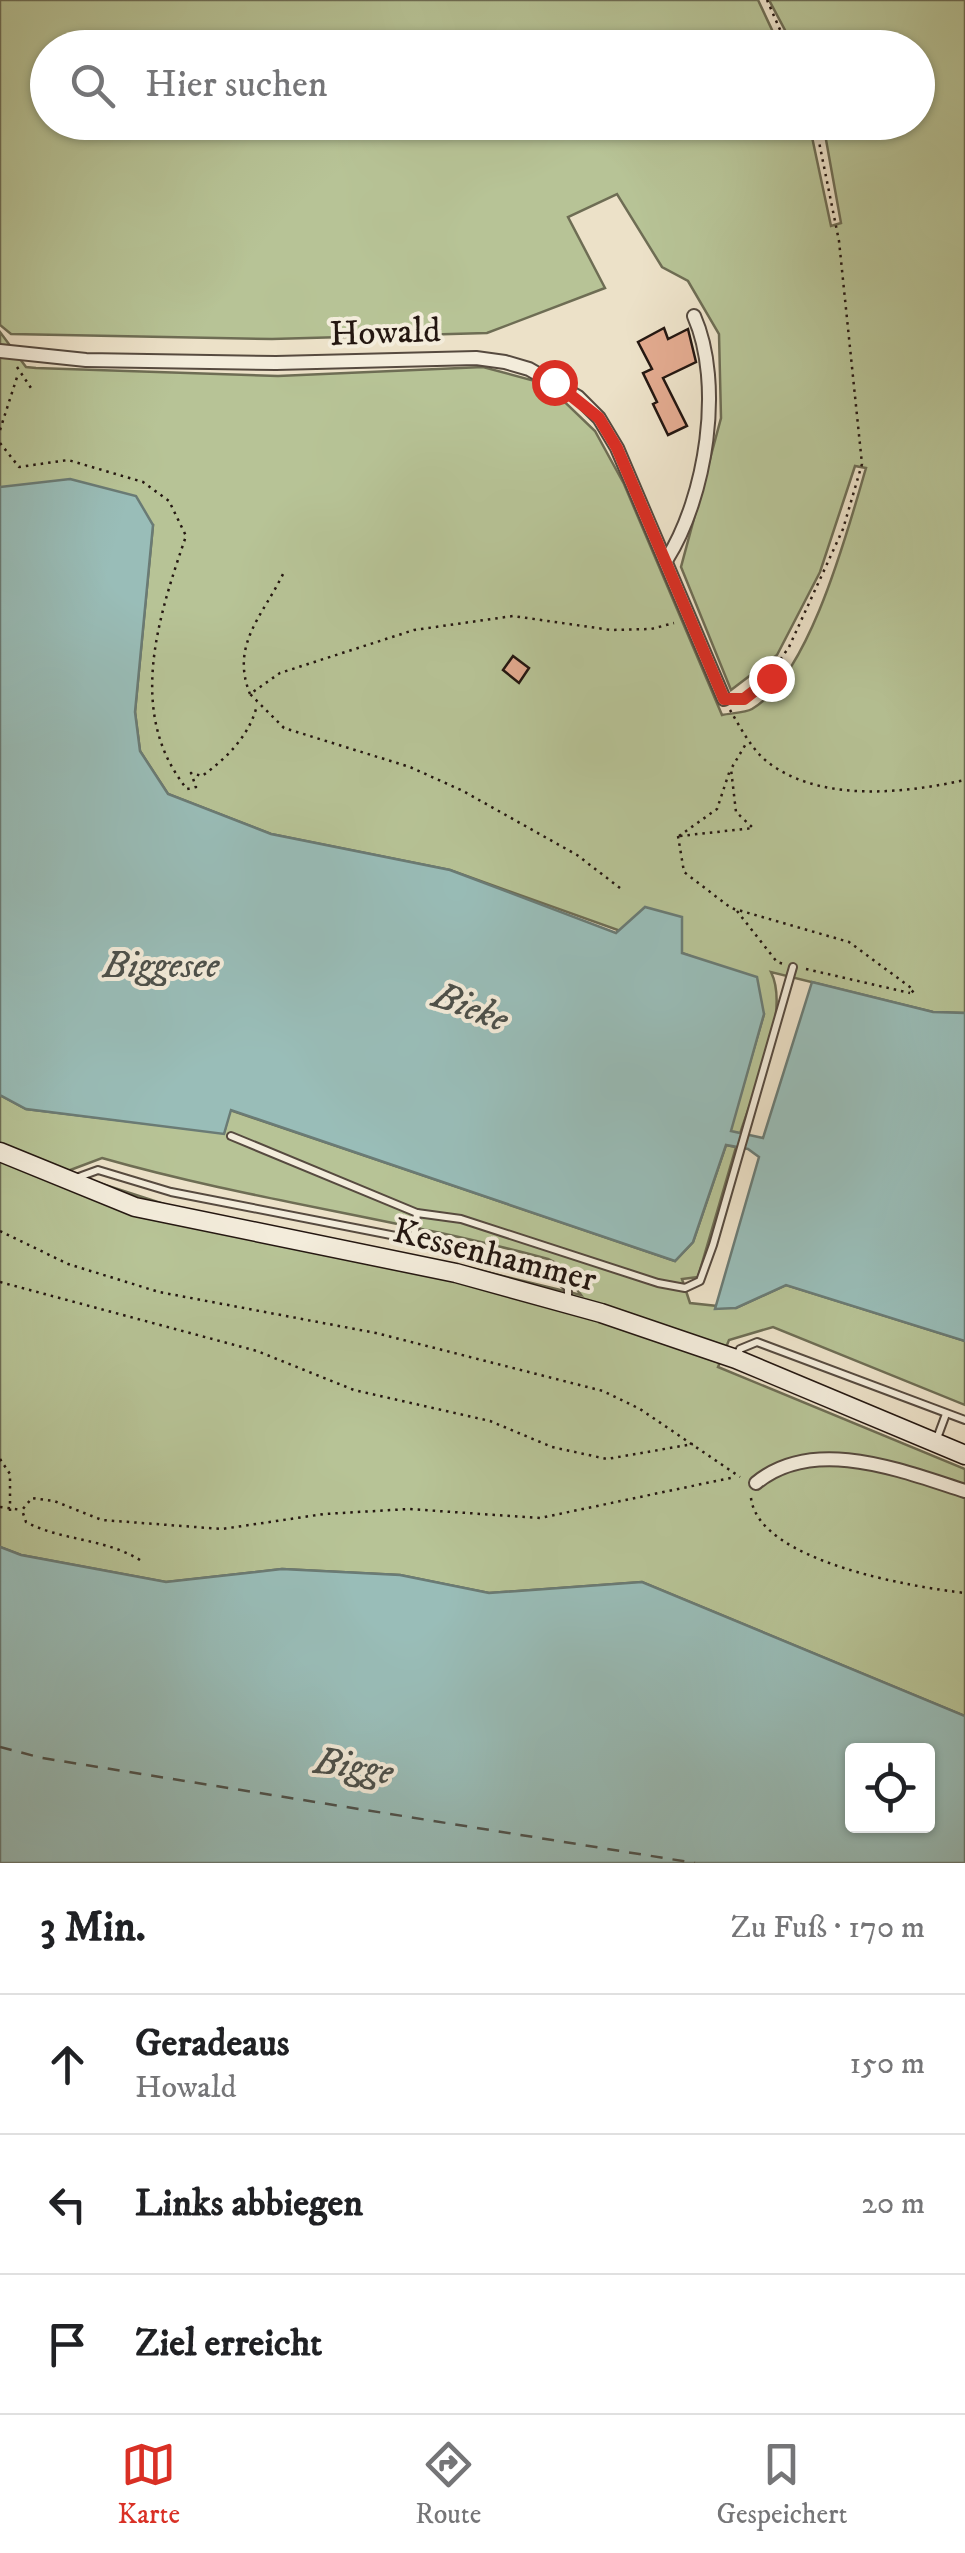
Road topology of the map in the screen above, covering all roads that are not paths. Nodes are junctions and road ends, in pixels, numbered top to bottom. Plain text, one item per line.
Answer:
1 (694, 316) dead end
2 (0, 352) edge
3 (667, 560) junction
4 (724, 699) road end
5 (793, 966) road end
6 (231, 1136) dead end
7 (0, 1152) edge
8 (72, 1183) junction
9 (417, 1213) junction
10 (414, 1240) junction
11 (568, 1304) junction
12 (736, 1359) junction
13 (946, 1414) junction
14 (965, 1420) edge
15 (936, 1442) junction
16 (965, 1455) edge
17 (756, 1483) road end
18 (965, 1491) edge

1 - 3 street
2 - 3 street, Howald
3 - 4 street, Howald
5 - 9 lane
6 - 9 lane
7 - 8 main road, Kessenhammer
8 - 10 lane
8 - 11 main road, Kessenhammer
9 - 10 lane
10 - 11 lane
11 - 12 main road, Kessenhammer
12 - 13 lane
12 - 15 main road, Kessenhammer
13 - 14 lane
13 - 15 lane
15 - 16 main road, Kessenhammer
17 - 18 street

